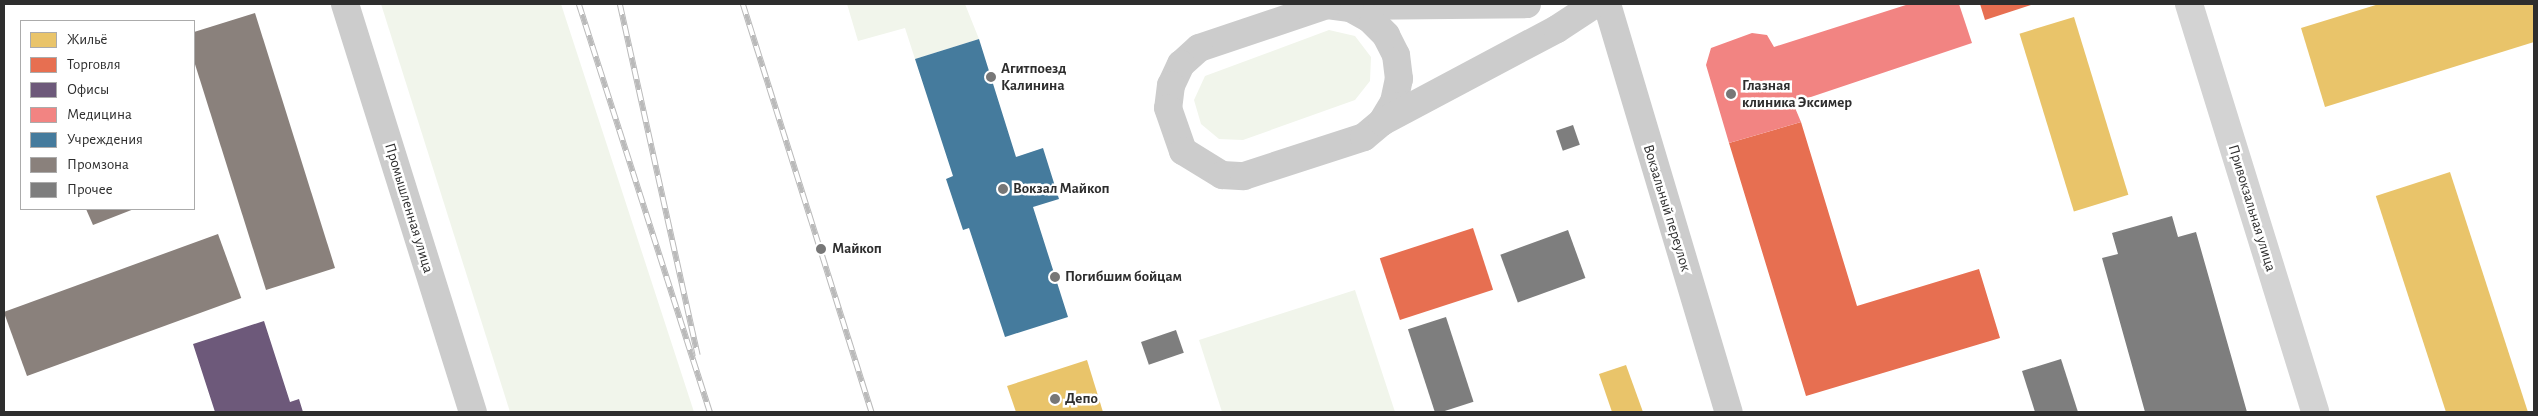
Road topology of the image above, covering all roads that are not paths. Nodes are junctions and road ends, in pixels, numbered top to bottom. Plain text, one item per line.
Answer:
1 (344, 4) edge
2 (1527, 4) edge
3 (1595, 4) edge
4 (1607, 4) edge
5 (2189, 4) edge
6 (1338, 6) junction
7 (1382, 122) junction
8 (473, 412) edge
9 (1729, 412) edge
10 (2315, 412) edge

1 - 8 street, Промышленная улица
2 - 6 street
3 - 7 street
4 - 9 street, Вокзальный переулок
5 - 10 street, Привокзальная улица
6 - 7 street
6 - 7 street

